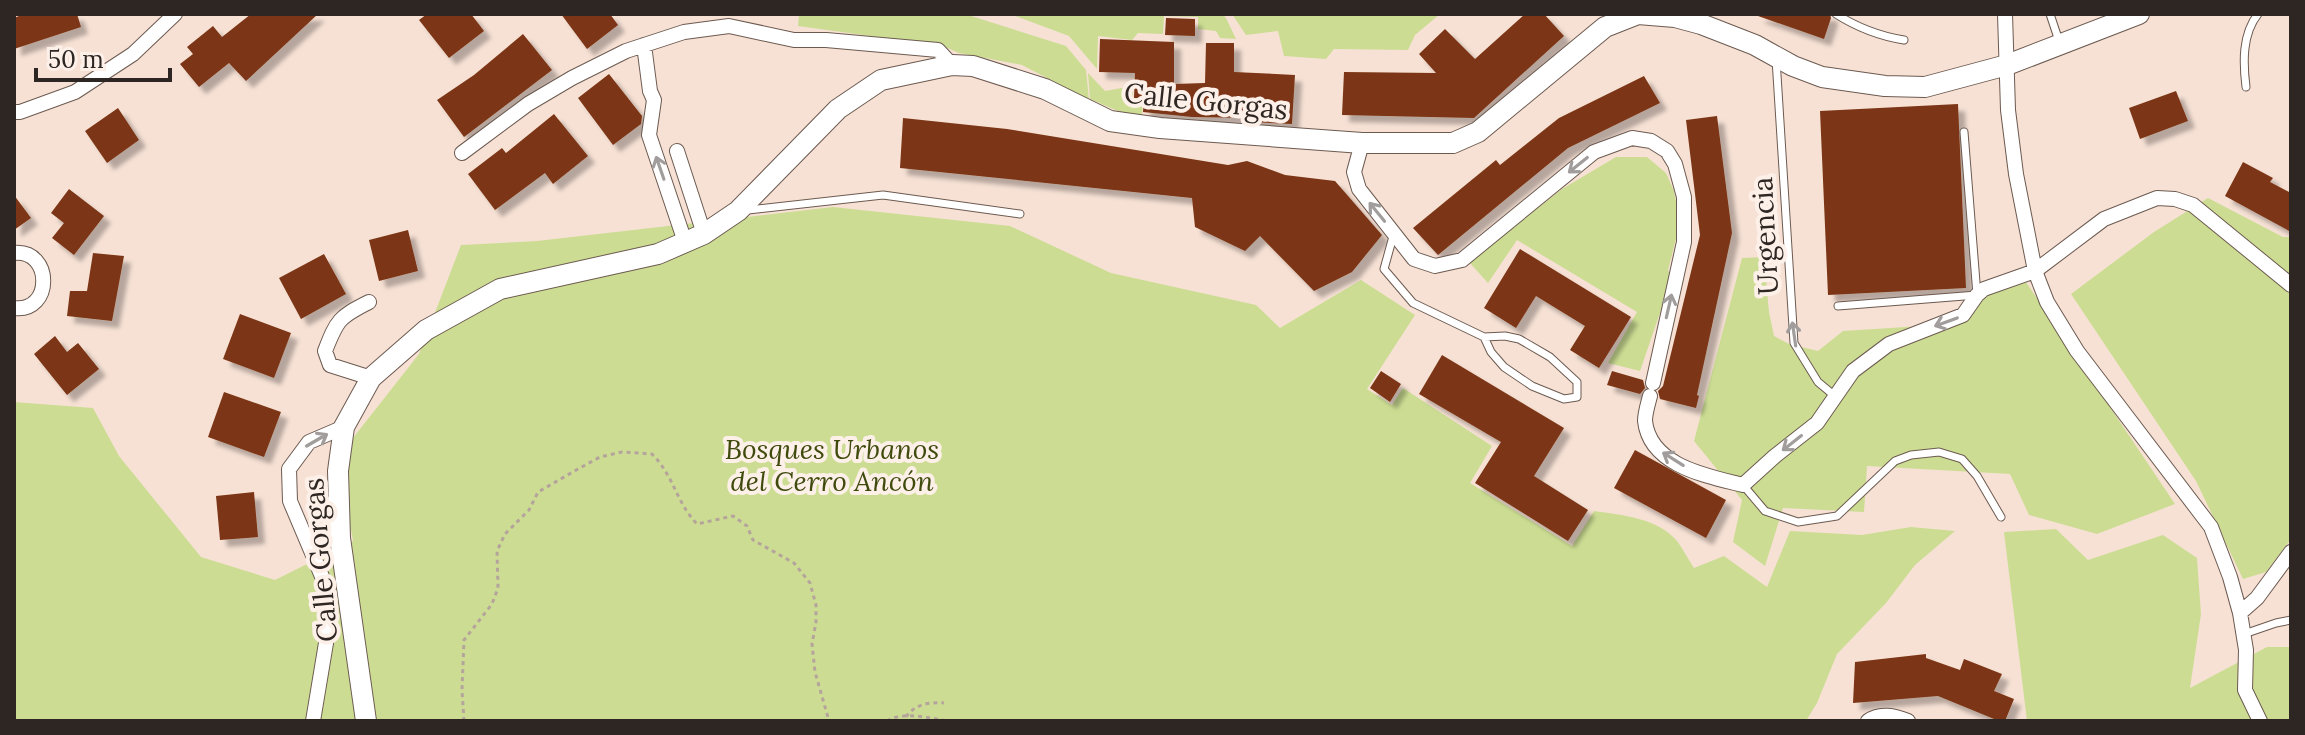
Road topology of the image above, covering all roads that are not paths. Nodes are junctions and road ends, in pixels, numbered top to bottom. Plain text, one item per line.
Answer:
1 (175, 14) edge
2 (1836, 14) edge
3 (2005, 14) edge
4 (2050, 14) edge
5 (2139, 14) edge
6 (2258, 14) edge
7 (1602, 21) edge
8 (1904, 40) dead end
9 (2060, 43) junction
10 (644, 45) junction
11 (1776, 57) junction
12 (952, 65) junction
13 (2007, 65) junction
14 (2246, 87) dead end
15 (14, 112) edge
16 (1964, 132) dead end
17 (1362, 143) junction
18 (677, 151) dead end
19 (462, 153) dead end
20 (738, 211) junction
21 (1020, 214) dead end
22 (1394, 233) junction
23 (695, 238) junction
24 (14, 253) edge
25 (2035, 271) junction
26 (2291, 285) edge
27 (1977, 295) junction
28 (369, 302) dead end
29 (1838, 306) dead end
30 (14, 308) edge
31 (1484, 337) junction
32 (371, 378) junction
33 (1836, 397) junction
34 (344, 427) junction
35 (1743, 485) junction
36 (2001, 517) dead end
37 (2291, 552) edge
38 (2240, 613) junction
39 (2291, 620) edge
40 (2244, 634) junction
41 (313, 721) edge
42 (366, 721) edge
43 (1868, 721) edge
44 (1908, 721) edge
45 (2260, 721) edge

1 - 15 street
2 - 8 lane
3 - 13 street
4 - 9 lane
5 - 9 street, Calle Gorgas
6 - 14 lane
7 - 11 street, Calle Gorgas
7 - 17 street, Calle Gorgas
9 - 13 street, Calle Gorgas
10 - 12 street
10 - 19 street
23 -> 10 street
11 - 13 street, Calle Gorgas
33 -> 11 lane, Urgencia
12 - 17 street, Calle Gorgas
12 - 20 street, Calle Gorgas
13 - 25 street
16 - 27 lane
22 -> 17 street
18 - 23 street
20 - 21 lane
20 - 23 street, Calle Gorgas
22 - 31 lane
35 -> 22 street
23 - 32 street, Calle Gorgas
24 - 30 street
25 - 26 street
25 - 27 street
25 - 38 street
27 - 29 lane
27 -> 33 street
28 - 32 street
31 - 31 lane
32 - 34 street, Calle Gorgas
33 -> 35 street
41 -> 34 street
34 - 42 street, Calle Gorgas
35 - 36 lane
37 - 38 street
38 - 40 street
39 - 40 lane
40 - 45 street
43 - 44 street

